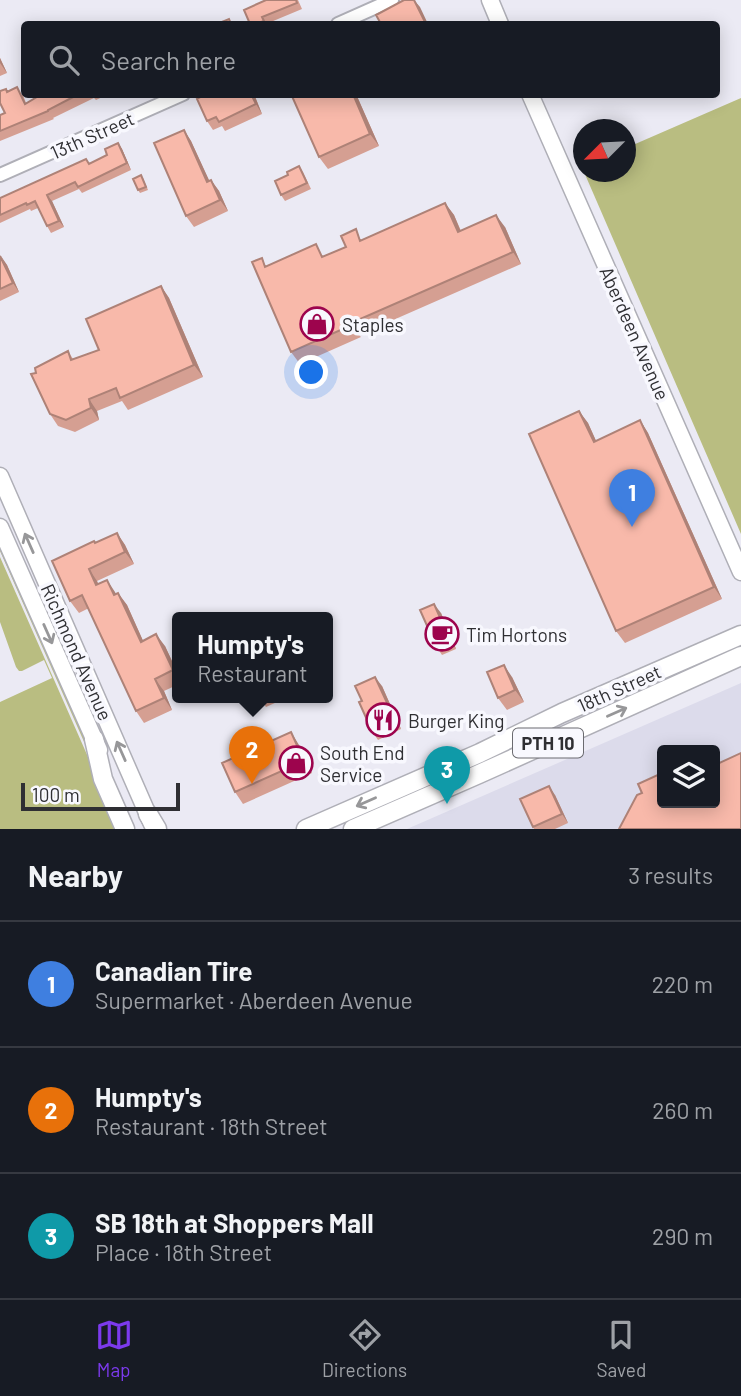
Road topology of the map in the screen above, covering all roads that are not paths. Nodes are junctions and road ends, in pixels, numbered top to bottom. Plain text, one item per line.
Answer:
1 (392, 0) edge
2 (490, 0) edge
3 (345, 21) edge
4 (499, 21) edge
5 (174, 98) edge
6 (532, 98) edge
7 (0, 175) edge
8 (0, 476) edge
9 (0, 527) edge
10 (741, 572) edge
11 (741, 635) edge
12 (741, 656) edge
13 (94, 739) junction
14 (153, 824) edge
15 (125, 829) edge
16 (134, 829) edge
17 (306, 829) edge
18 (353, 829) edge

1 - 3 street
2 - 4 main road
5 - 7 street, 13th Street
6 - 10 main road, Aberdeen Avenue
14 -> 8 main road, Richmond Avenue
9 -> 13 main road, Richmond Avenue
11 -> 17 main road, 18th Street / PTH 10
18 -> 12 main road, 18th Street / PTH 10
13 - 15 main road
13 - 16 main road, Richmond Avenue

